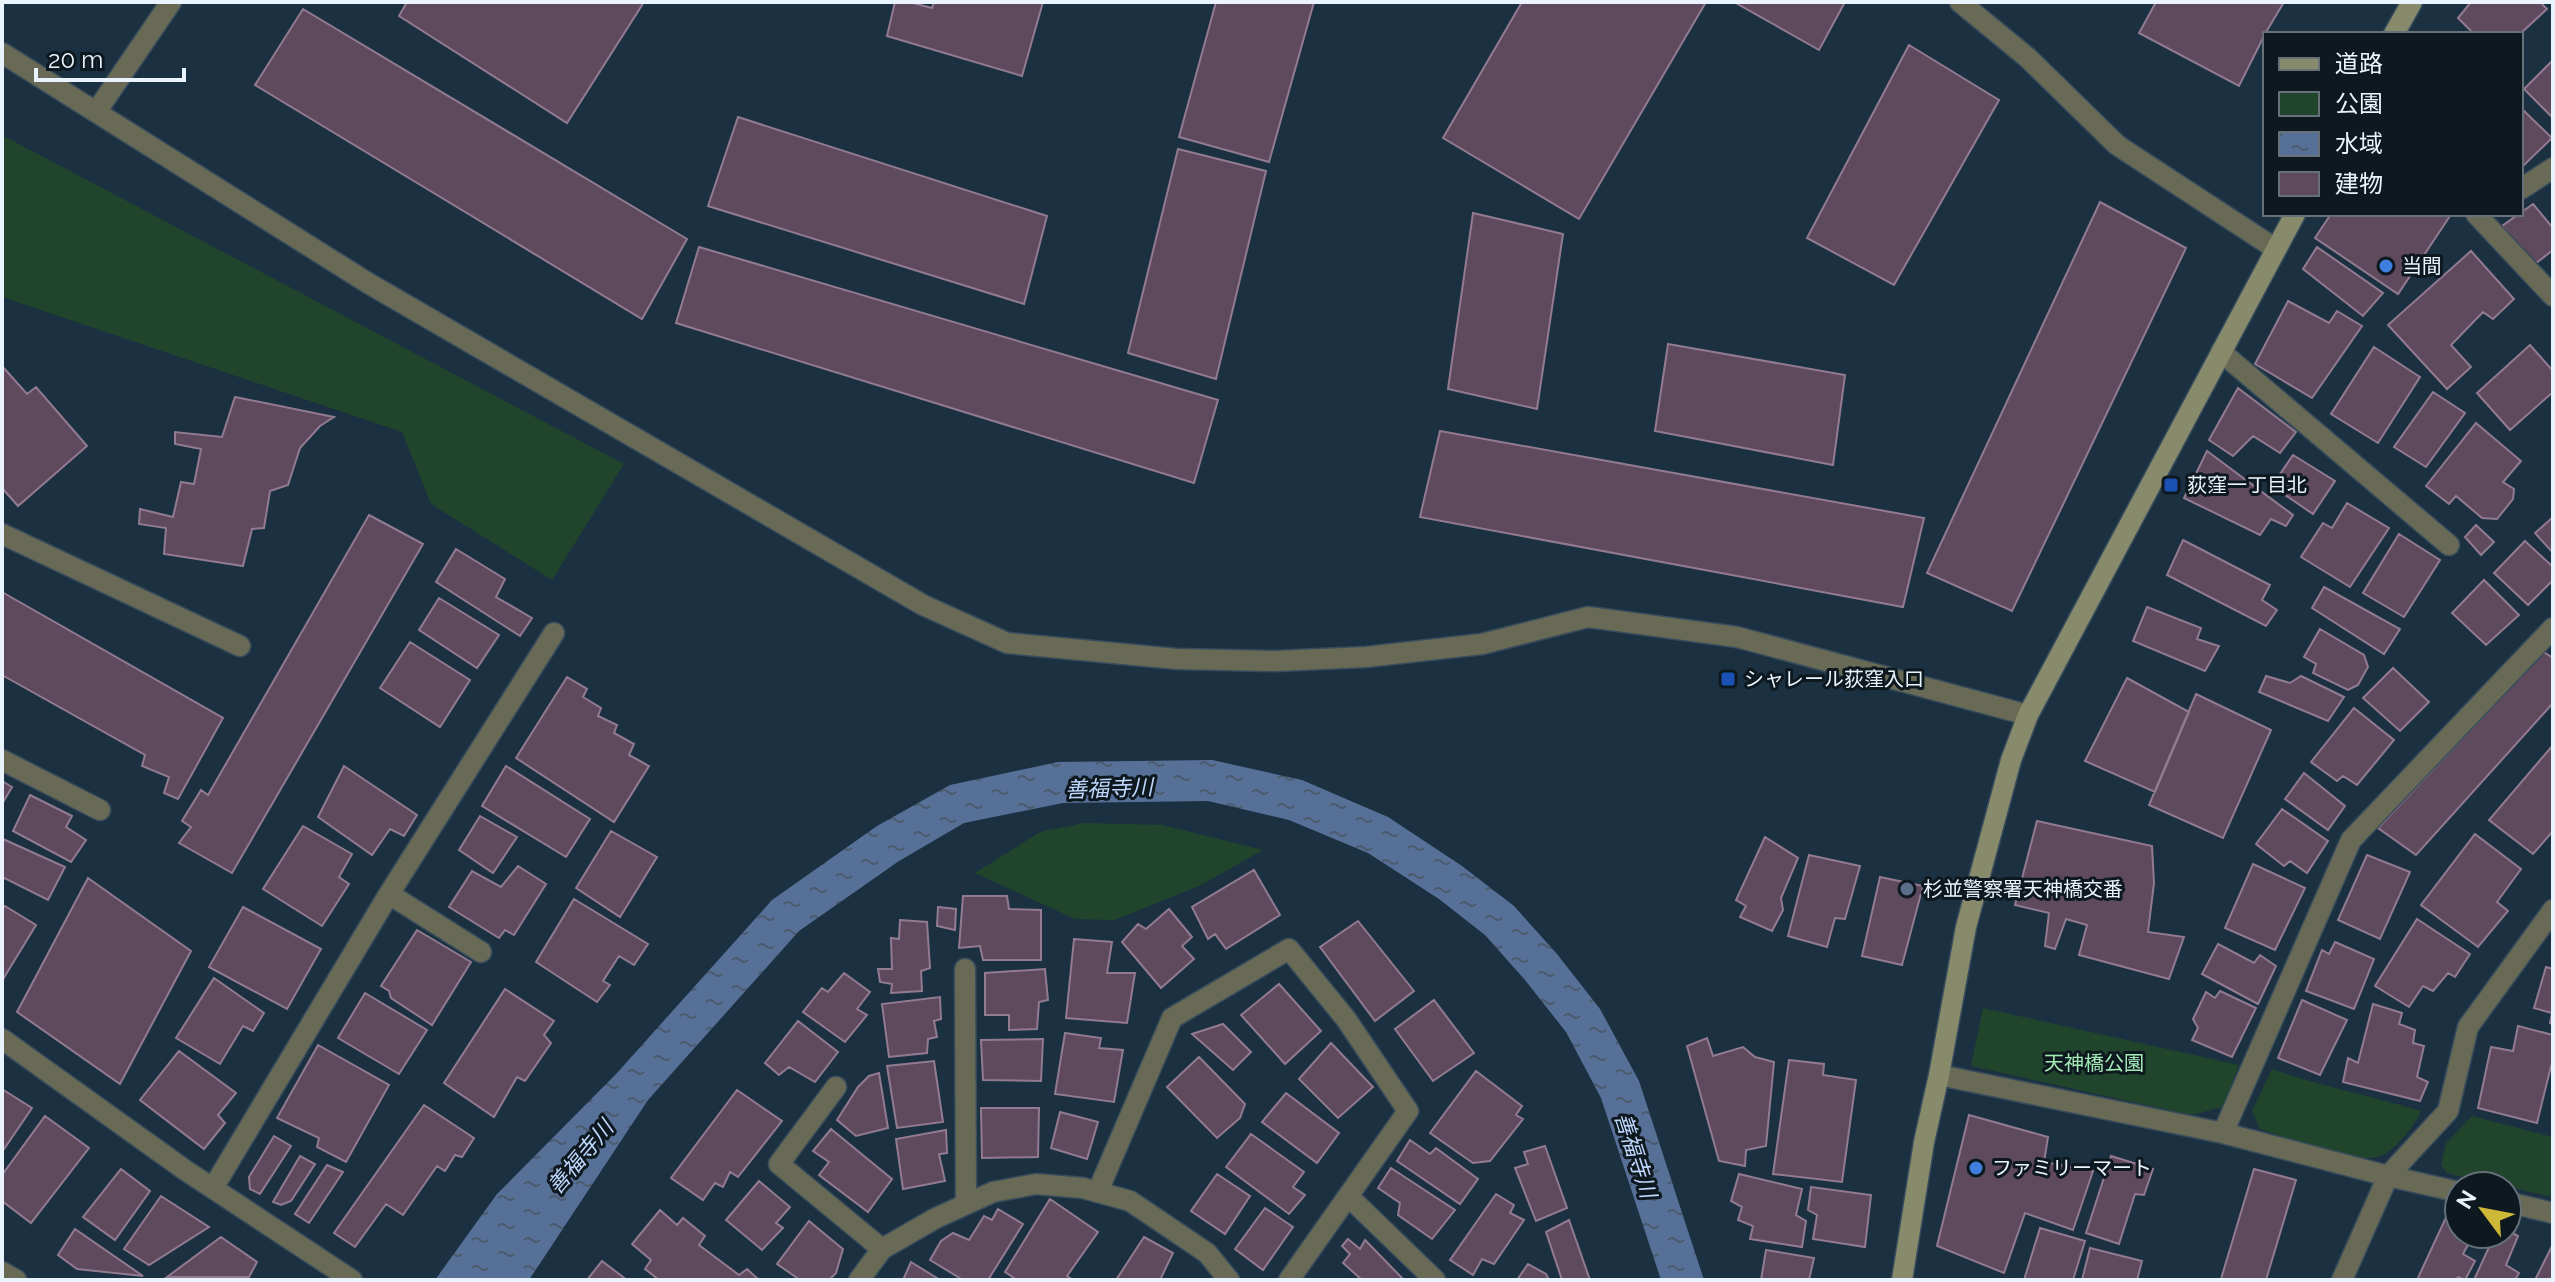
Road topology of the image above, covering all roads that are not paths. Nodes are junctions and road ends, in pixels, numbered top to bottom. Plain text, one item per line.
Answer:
1 (171, 2) edge
2 (1960, 2) edge
3 (2412, 2) edge
4 (2395, 32) edge
5 (2, 53) edge
6 (96, 112) junction
7 (2553, 168) edge
8 (2523, 188) edge
9 (2294, 216) edge
10 (2481, 216) edge
11 (2276, 249) junction
12 (2553, 296) edge
13 (2221, 352) junction
14 (2, 534) edge
15 (2449, 545) dead end
16 (2553, 628) edge
17 (554, 633) dead end
18 (240, 646) dead end
19 (2028, 715) junction
20 (2, 760) edge
21 (100, 810) dead end
22 (389, 894) junction
23 (2553, 910) edge
24 (481, 952) dead end
25 (965, 969) dead end
26 (2, 1039) edge
27 (1939, 1075) junction
28 (836, 1087) dead end
29 (2223, 1133) junction
30 (2388, 1176) junction
31 (213, 1188) junction
32 (2443, 1188) edge
33 (1098, 1191) junction
34 (1348, 1196) junction
35 (966, 1204) junction
36 (2523, 1206) edge
37 (2553, 1213) edge
38 (882, 1249) junction
39 (2, 1272) edge
40 (339, 1277) edge
41 (1904, 1279) edge
42 (16, 1280) edge
43 (859, 1280) edge
44 (1229, 1280) edge
45 (1289, 1280) edge
46 (1435, 1280) edge
47 (2342, 1280) edge

1 - 6 street
2 - 11 street
3 - 4 street
5 - 6 street
6 - 19 street
7 - 8 street
9 - 11 street
10 - 12 street
11 - 13 street
13 - 15 street
13 - 19 street
14 - 18 street
16 - 29 street
17 - 22 street
19 - 27 street
20 - 21 street
22 - 24 street
22 - 31 street
23 - 30 street
25 - 35 street
26 - 31 street
27 - 29 street
27 - 41 street
28 - 38 street
29 - 30 street
30 - 32 street
30 - 47 street
31 - 40 street
33 - 34 street
33 - 35 street
33 - 44 street
34 - 45 street
34 - 46 street
35 - 38 street
36 - 37 street
38 - 43 street
39 - 42 street

